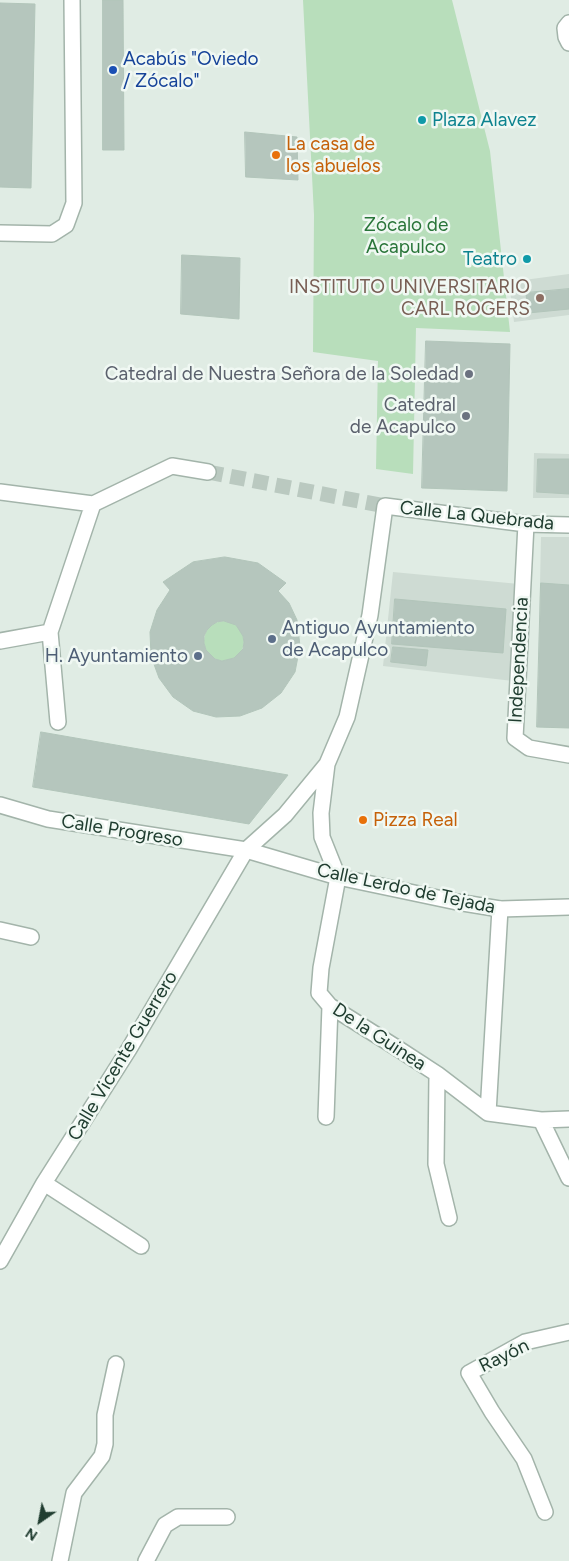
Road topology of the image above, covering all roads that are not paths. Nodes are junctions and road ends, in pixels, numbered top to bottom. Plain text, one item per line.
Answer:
1 (72, 0) edge
2 (0, 233) edge
3 (208, 472) tunnel mouth
4 (0, 492) edge
5 (93, 504) junction
6 (526, 524) junction
7 (569, 525) edge
8 (50, 632) junction
9 (0, 641) edge
10 (58, 722) dead end
11 (569, 755) edge
12 (327, 764) junction
13 (0, 806) edge
14 (246, 850) junction
15 (338, 878) junction
16 (569, 907) edge
17 (500, 909) junction
18 (0, 930) edge
19 (31, 937) dead end
20 (330, 1006) junction
21 (436, 1074) junction
22 (488, 1113) junction
23 (326, 1117) dead end
24 (569, 1119) edge
25 (541, 1120) junction
26 (569, 1178) edge
27 (44, 1183) junction
28 (449, 1218) dead end
29 (141, 1246) dead end
30 (0, 1261) edge
31 (569, 1332) edge
32 (116, 1364) dead end
33 (545, 1512) dead end
34 (227, 1517) dead end
35 (60, 1561) edge
36 (146, 1561) edge

1 - 2 street
3 - 5 street
4 - 5 street
5 - 8 street
6 - 7 street, Calle La Quebrada
6 - 11 street, Independencia
6 - 12 street, Calle La Quebrada
8 - 9 street
8 - 10 street
12 - 14 street, Calle Vicente Guerrero
12 - 15 street
13 - 14 street, Calle Progreso
14 - 15 street, Calle Lerdo de Tejada
14 - 27 street, Calle Vicente Guerrero
15 - 17 street, Calle Lerdo de Tejada
15 - 20 street, De la Guinea
16 - 17 street, Calle Lerdo de Tejada
17 - 22 street
18 - 19 street
20 - 21 street, De la Guinea
20 - 23 street
21 - 22 street, De la Guinea
21 - 28 street
22 - 25 street
24 - 25 street
25 - 26 street
27 - 29 street
27 - 30 street, Calle Vicente Guerrero
31 - 33 street, Rayón
32 - 35 street
34 - 36 street

